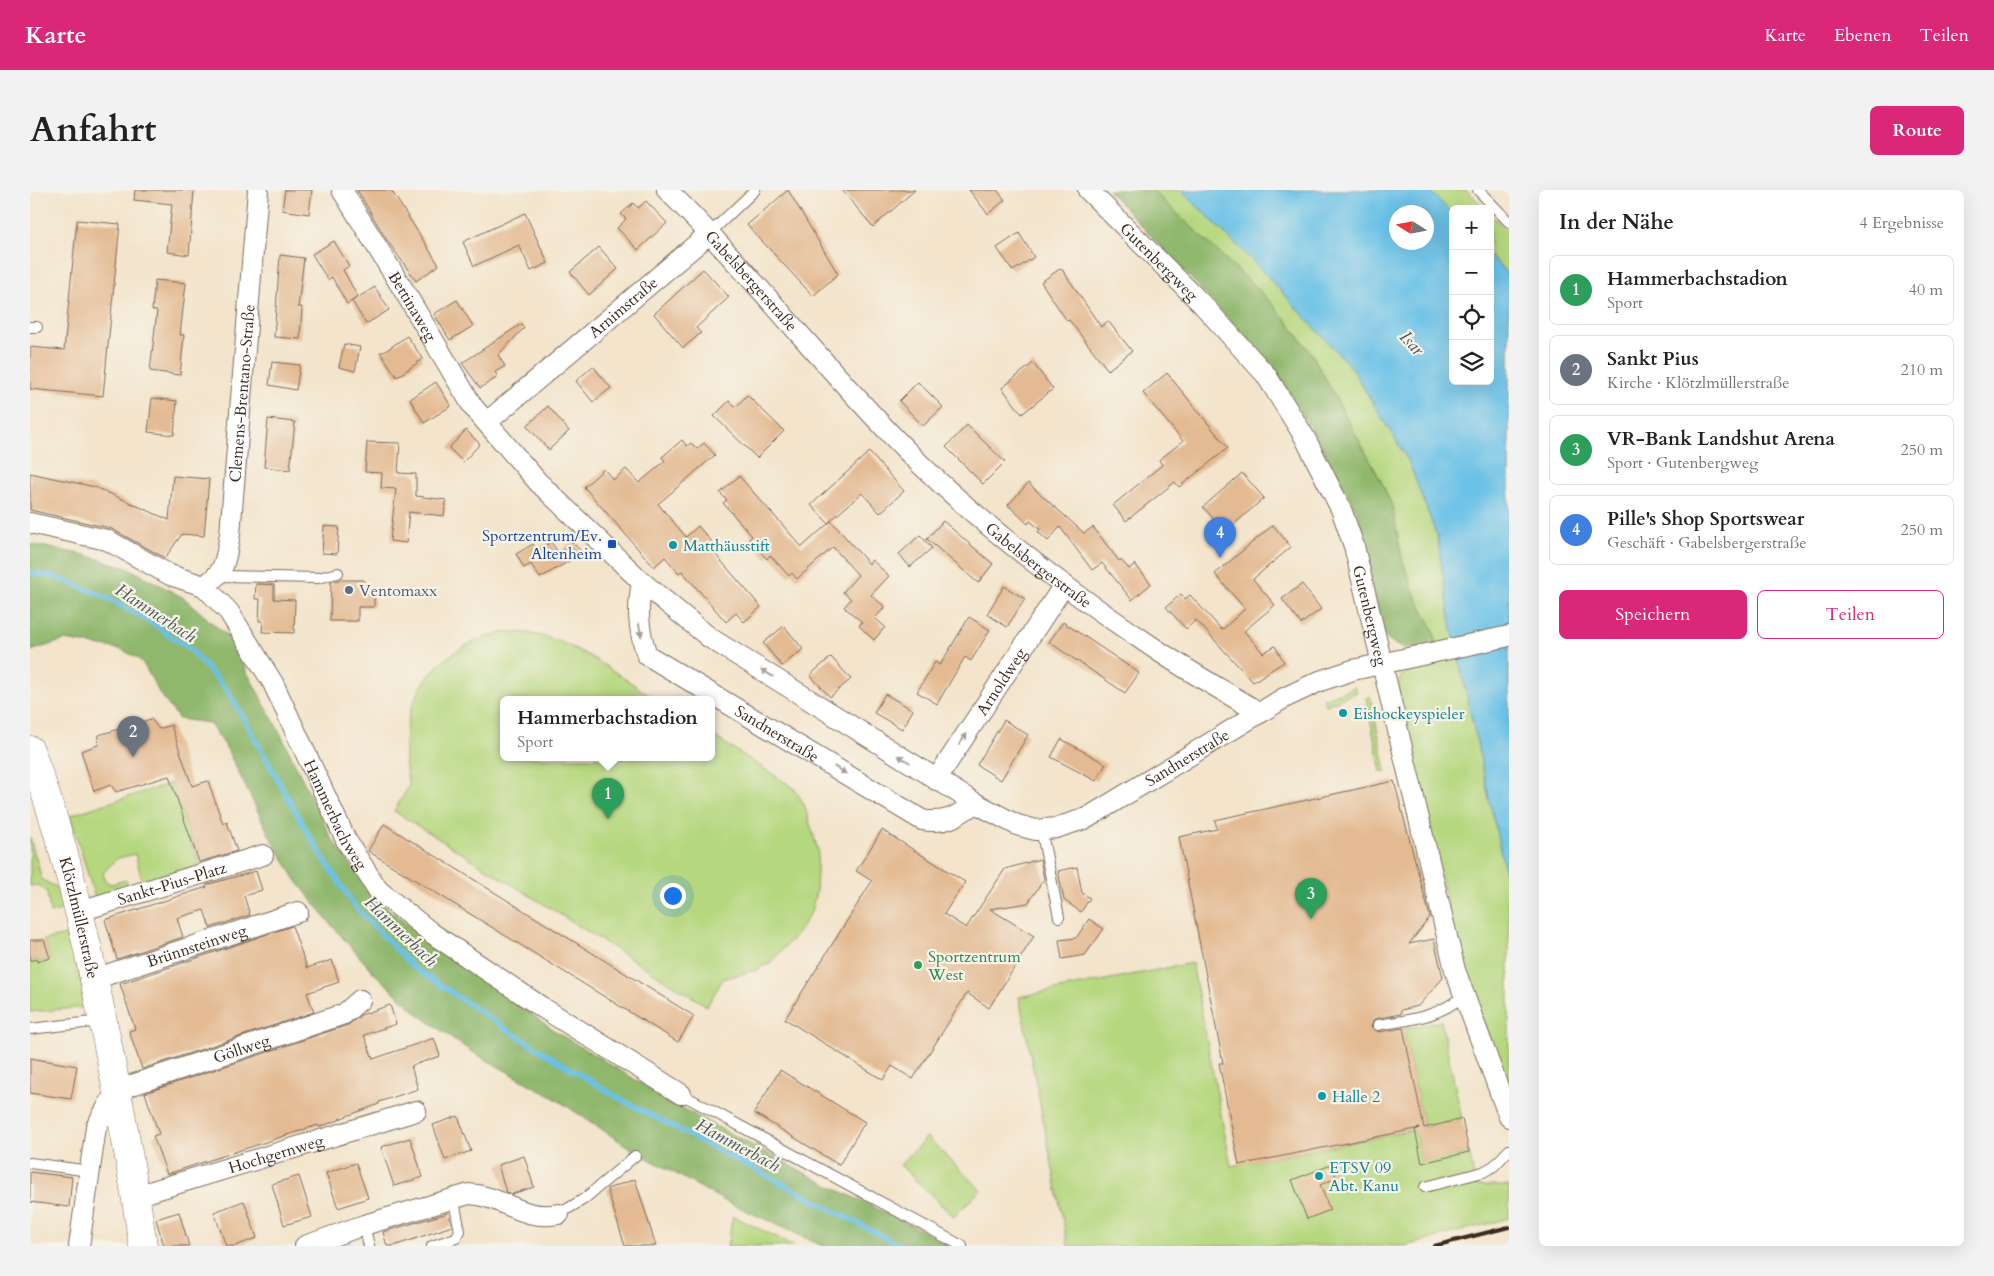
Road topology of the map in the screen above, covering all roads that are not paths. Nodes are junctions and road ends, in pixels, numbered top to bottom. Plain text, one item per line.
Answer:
1 (258, 190) edge
2 (342, 190) edge
3 (667, 190) edge
4 (755, 190) edge
5 (1088, 190) edge
6 (1478, 190) edge
7 (1509, 222) edge
8 (710, 233) junction
9 (487, 422) junction
10 (30, 523) edge
11 (338, 573) dead end
12 (212, 581) junction
13 (642, 582) junction
14 (1064, 585) junction
15 (1509, 636) edge
16 (1381, 664) junction
17 (1260, 713) junction
18 (30, 750) edge
19 (936, 780) junction
20 (975, 803) junction
21 (1041, 829) junction
22 (263, 855) dead end
23 (80, 911) junction
24 (298, 912) dead end
25 (1059, 917) dead end
26 (94, 979) junction
27 (1464, 995) junction
28 (360, 1000) dead end
29 (104, 1020) junction
30 (1378, 1025) dead end
31 (30, 1029) edge
32 (118, 1090) junction
33 (681, 1094) joint
34 (416, 1111) dead end
35 (1509, 1117) edge
36 (1509, 1150) edge
37 (635, 1156) dead end
38 (30, 1163) edge
39 (90, 1170) junction
40 (1425, 1187) dead end
41 (136, 1196) junction
42 (454, 1196) junction
43 (559, 1214) joint
44 (364, 1225) junction
45 (79, 1246) edge
46 (143, 1246) edge
47 (305, 1246) edge
48 (369, 1246) edge
49 (432, 1246) edge
50 (962, 1246) edge

1 - 12 street, Clemens-Brentano-Straße
2 - 9 street, Bettinaweg
3 - 8 street, Gabelsbergerstraße
4 - 8 lane, Arnimstraße
5 - 16 street, Gutenbergweg
6 - 7 lane
8 - 9 street, Arnimstraße
8 - 14 street, Gabelsbergerstraße
9 - 13 street, Sandnerstraße
10 - 12 street, Hammerbachweg
11 - 12 lane
12 - 33 street, Hammerbachweg
19 -> 13 street, Sandnerstraße
13 -> 20 street, Sandnerstraße
14 - 17 street, Gabelsbergerstraße
19 -> 14 street, Arnoldweg
15 - 16 street
16 - 17 street
16 - 27 street, Gutenbergweg
17 - 21 street, Sandnerstraße
18 - 23 street, Klötzlmüllerstraße
19 - 20 street, Sandnerstraße
20 - 21 street, Sandnerstraße
21 - 25 lane
22 - 23 street, Sankt-Pius-Platz
23 - 26 street, Klötzlmüllerstraße
24 - 26 street, Brünnsteinweg
26 - 29 street, Klötzlmüllerstraße
27 - 30 lane
27 - 35 street, Gutenbergweg
28 - 32 street, Göllweg
29 - 31 lane
29 - 32 street, Klötzlmüllerstraße
32 - 39 street
32 - 41 street, Klötzlmüllerstraße
33 - 50 lane
34 - 41 street, Hochgernweg
36 - 40 lane
37 - 43 lane
38 - 39 lane
39 - 45 street
41 - 46 street, Klötzlmüllerstraße
42 - 43 street
42 - 44 street
42 - 49 lane
44 - 47 street
44 - 48 lane

